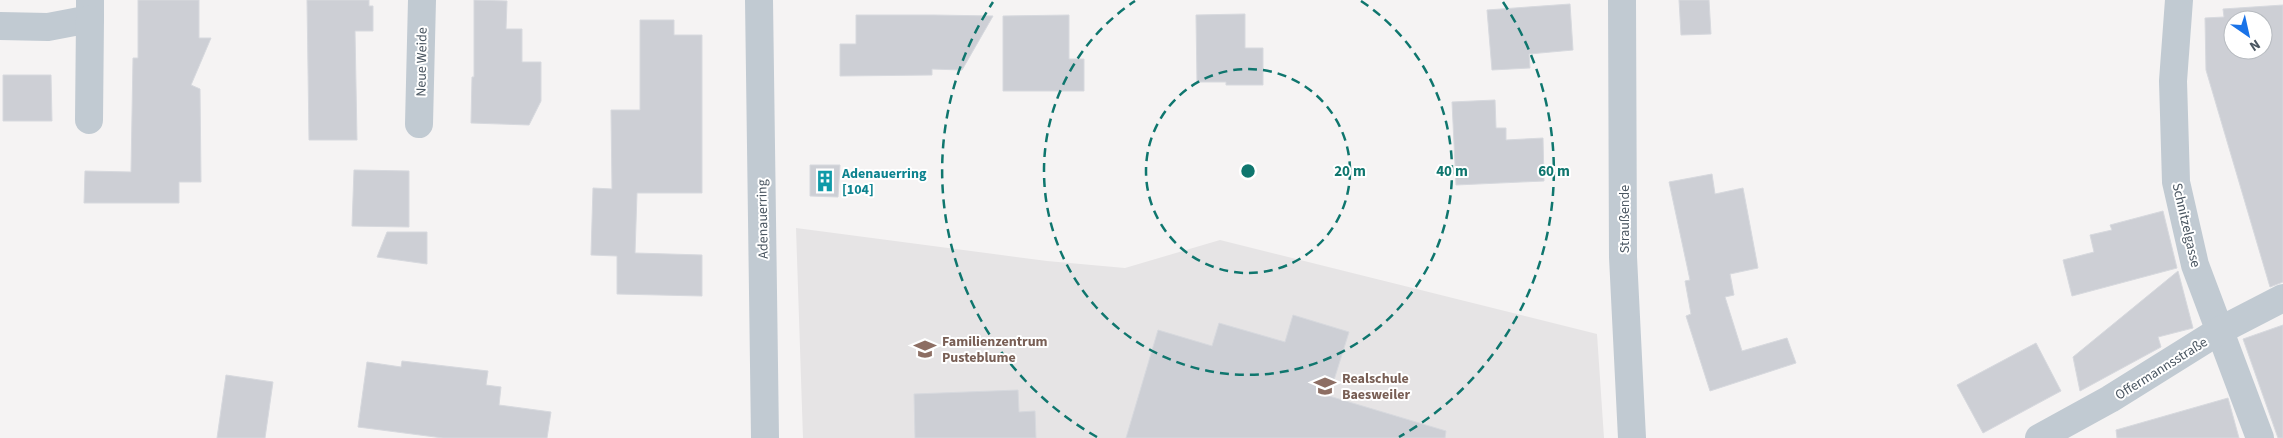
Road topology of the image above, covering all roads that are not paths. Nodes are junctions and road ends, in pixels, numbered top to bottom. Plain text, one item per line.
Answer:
1 (422, 0) edge
2 (759, 0) edge
3 (1622, 0) edge
4 (2179, 0) edge
5 (90, 9) edge
6 (0, 26) edge
7 (89, 120) dead end
8 (419, 124) dead end
9 (2283, 298) edge
10 (2219, 331) junction
11 (765, 438) edge
12 (1632, 438) edge
13 (2039, 438) edge
14 (2260, 438) edge

1 - 8 street, Neue Weide
2 - 11 street, Adenauerring
3 - 12 street, Straußende
4 - 10 street, Schnitzelgasse
5 - 6 street
5 - 7 street
9 - 10 street, Offermannsstraße
10 - 13 street, Offermannsstraße
10 - 14 street, Schnitzelgasse

